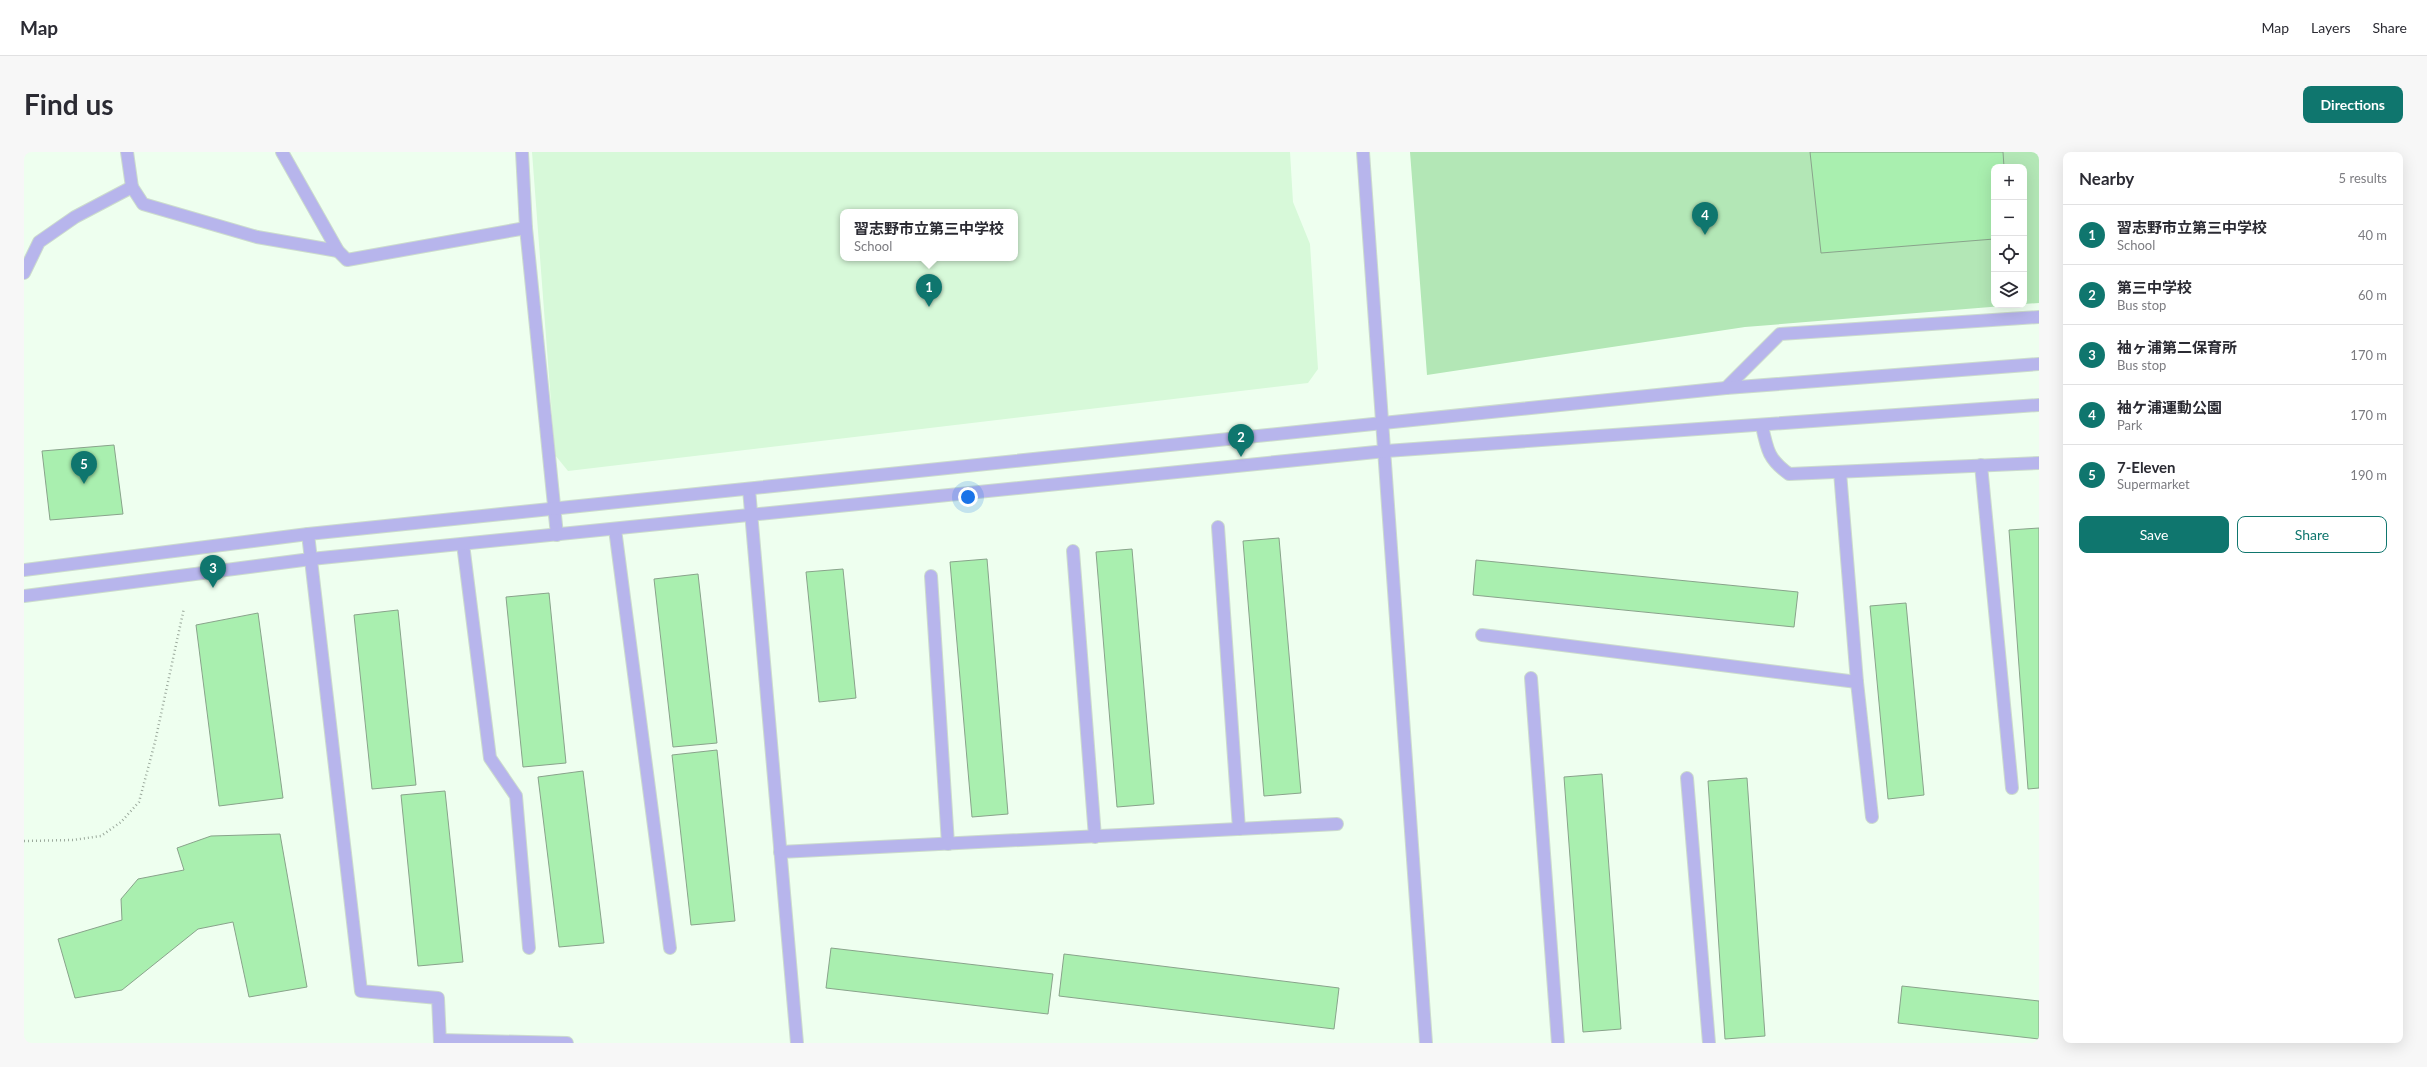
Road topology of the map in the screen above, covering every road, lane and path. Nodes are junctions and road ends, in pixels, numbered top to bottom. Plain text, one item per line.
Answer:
1 (127, 152) edge
2 (282, 152) edge
3 (522, 152) edge
4 (1363, 152) edge
5 (132, 187) junction
6 (526, 228) junction
7 (338, 252) junction
8 (24, 273) edge
9 (2039, 317) edge
10 (2039, 364) edge
11 (1726, 388) junction
12 (2039, 405) edge
13 (1384, 423) junction
14 (1762, 426) junction
15 (1386, 451) junction
16 (2039, 462) edge
17 (1981, 465) junction
18 (1840, 472) junction
19 (749, 489) junction
20 (555, 509) junction
21 (750, 515) junction
22 (1218, 527) dead end
23 (615, 529) junction
24 (308, 534) junction
25 (557, 535) junction
26 (463, 544) junction
27 (1073, 551) dead end
28 (311, 558) junction
29 (24, 570) edge
30 (931, 576) dead end
31 (24, 596) edge
32 (184, 608) dead end
33 (1482, 635) dead end
34 (1531, 678) dead end
35 (1857, 682) junction
36 (1688, 778) dead end
37 (2012, 788) dead end
38 (1872, 817) dead end
39 (1337, 824) dead end
40 (1239, 829) junction
41 (1095, 836) junction
42 (24, 841) edge
43 (948, 844) junction
44 (780, 852) junction
45 (528, 948) dead end
46 (670, 948) dead end
47 (440, 1041) edge
48 (567, 1043) edge
49 (796, 1043) edge
50 (1426, 1043) edge
51 (1558, 1043) edge
52 (1709, 1043) edge

1 - 5 street
2 - 7 street
3 - 6 street
4 - 13 street
5 - 7 street
5 - 8 street
6 - 7 street
6 - 20 street
9 - 11 street
10 - 11 street
11 - 13 street
12 - 14 street
13 - 15 street
13 - 19 street
14 - 15 street
14 - 18 street
15 - 21 street
15 - 50 street
16 - 17 street
17 - 18 street
17 - 37 street
18 - 35 street
19 - 20 street
19 - 21 street
20 - 24 street
20 - 25 street
21 - 23 street
21 - 44 street
22 - 40 street
23 - 25 street
23 - 46 street
24 - 28 street
24 - 29 street
25 - 26 street
26 - 28 street
26 - 45 street
27 - 41 street
28 - 31 street
28 - 47 street
30 - 43 street
32 - 42 path
33 - 35 street
34 - 51 street
35 - 38 street
36 - 52 street
39 - 40 street
40 - 41 street
41 - 43 street
43 - 44 street
44 - 49 street
47 - 48 street

